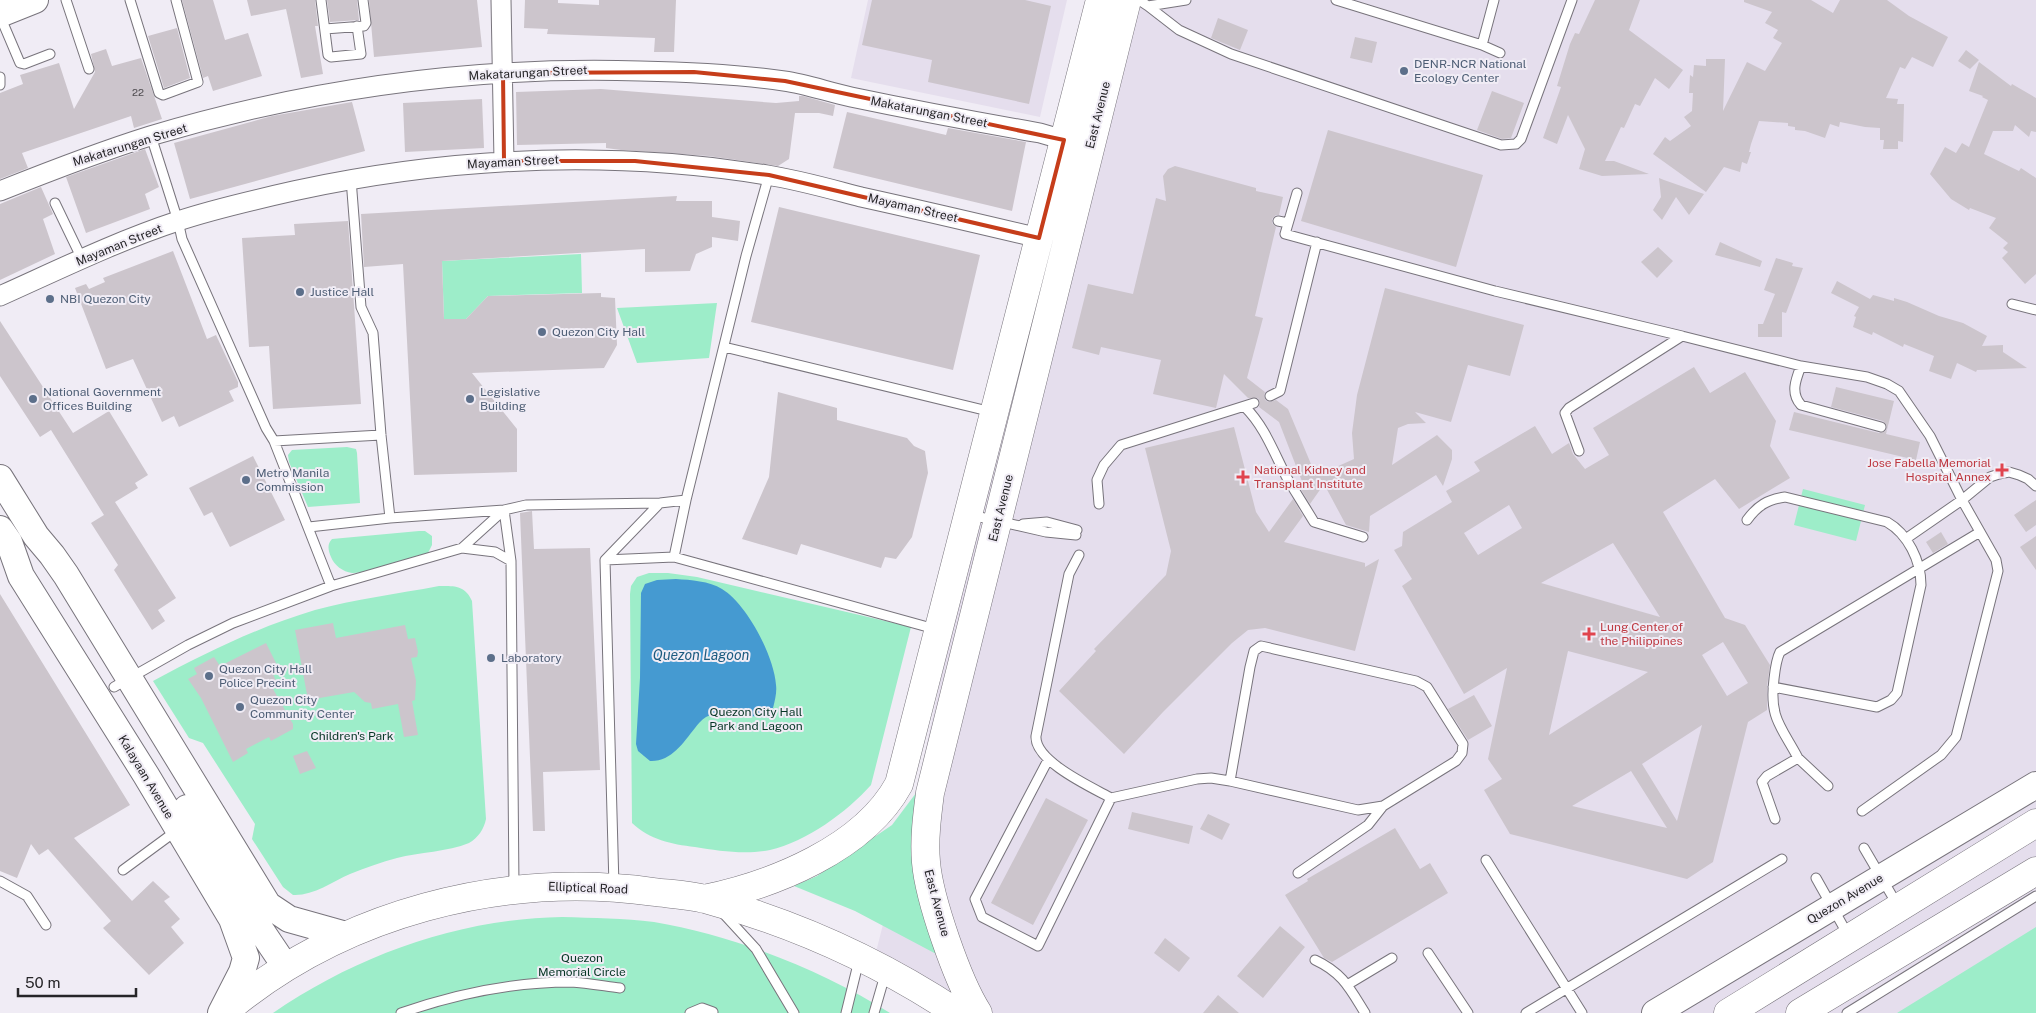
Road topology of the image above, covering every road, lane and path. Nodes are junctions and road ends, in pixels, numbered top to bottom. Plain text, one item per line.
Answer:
1 (35, 0) edge
2 (66, 0) edge
3 (130, 0) edge
4 (176, 0) edge
5 (321, 0) edge
6 (363, 0) edge
7 (501, 0) edge
8 (1100, 0) edge
9 (1139, 0) edge
10 (1186, 0) edge
11 (1336, 0) edge
12 (1494, 0) edge
13 (1572, 0) edge
14 (1137, 3) edge
15 (0, 15) edge
16 (357, 26) junction
17 (325, 29) junction
18 (1482, 45) junction
19 (1500, 53) dead end
20 (50, 54) dead end
21 (89, 69) dead end
22 (503, 73) junction
23 (0, 77) edge
24 (0, 85) edge
25 (151, 136) junction
26 (1052, 136) junction
27 (504, 161) junction
28 (769, 175) junction
29 (351, 179) junction
30 (0, 191) edge
31 (1297, 193) dead end
32 (55, 203) dead end
33 (178, 221) junction
34 (1278, 221) dead end
35 (1288, 224) junction
36 (1039, 238) junction
37 (1317, 242) junction
38 (82, 259) junction
39 (0, 296) edge
40 (2012, 304) dead end
41 (2036, 310) edge
42 (1682, 336) junction
43 (724, 347) junction
44 (1801, 366) junction
45 (1270, 396) dead end
46 (1254, 403) dead end
47 (1245, 407) junction
48 (994, 413) junction
49 (1881, 427) dead end
50 (381, 435) junction
51 (274, 442) junction
52 (1579, 451) dead end
53 (1, 483) edge
54 (2036, 486) edge
55 (686, 500) junction
56 (1962, 500) junction
57 (660, 503) junction
58 (1100, 504) dead end
59 (504, 510) junction
60 (969, 515) junction
61 (390, 518) junction
62 (1747, 520) dead end
63 (1006, 524) junction
64 (308, 527) junction
65 (1077, 532) dead end
66 (1980, 532) junction
67 (36, 536) junction
68 (1363, 537) dead end
69 (5, 538) edge
70 (1907, 538) junction
71 (462, 548) junction
72 (1079, 555) dead end
73 (674, 557) junction
74 (605, 560) junction
75 (511, 561) junction
76 (38, 564) junction
77 (1918, 568) junction
78 (331, 586) junction
79 (939, 630) junction
80 (122, 683) junction
81 (1773, 687) junction
82 (1798, 758) junction
83 (1048, 760) junction
84 (1230, 781) junction
85 (2036, 785) edge
86 (1828, 786) dead end
87 (1111, 798) junction
88 (1383, 806) junction
89 (1862, 811) dead end
90 (1775, 819) dead end
91 (2036, 823) edge
92 (178, 830) junction
93 (1864, 848) dead end
94 (1782, 859) dead end
95 (1486, 860) dead end
96 (124, 870) dead end
97 (2036, 871) edge
98 (1298, 873) dead end
99 (1816, 878) dead end
100 (1880, 878) junction
101 (0, 881) edge
102 (614, 887) junction
103 (514, 890) junction
104 (2036, 896) edge
105 (708, 901) junction
106 (1831, 907) junction
107 (1899, 907) junction
108 (256, 923) junction
109 (46, 925) dead end
110 (346, 935) junction
111 (1849, 938) junction
112 (1428, 953) dead end
113 (860, 957) junction
114 (1392, 958) dead end
115 (1316, 960) dead end
116 (285, 966) junction
117 (886, 971) junction
118 (1348, 985) junction
119 (620, 988) dead end
120 (1567, 989) junction
121 (714, 1012) dead end
122 (222, 1013) edge
123 (401, 1013) edge
124 (690, 1013) edge
125 (794, 1013) edge
126 (846, 1013) edge
127 (874, 1013) edge
128 (957, 1013) edge
129 (978, 1013) edge
130 (1365, 1013) edge
131 (1468, 1013) edge
132 (1526, 1013) edge
133 (1582, 1013) edge
134 (1655, 1013) edge
135 (1728, 1013) edge
136 (1800, 1013) edge
137 (1847, 1013) edge

1 - 15 main road
2 - 21 lane
3 - 4 lane
5 - 17 lane
6 - 16 lane
7 - 22 street
8 - 26 main road
9 - 14 lane
10 - 14 lane
11 - 18 lane
12 - 18 lane
13 - 14 lane
14 - 63 main road, East Avenue
15 - 20 lane
16 - 17 lane
16 - 17 lane
18 - 19 lane
22 - 25 street, Makatarungan Street
22 - 26 street, Makatarungan Street
22 - 27 street
23 - 24 lane
25 - 30 street, Makatarungan Street
25 - 33 lane
26 - 36 main road
27 - 28 street, Mayaman Street
27 - 29 street, Mayaman Street
28 - 36 street, Mayaman Street
28 - 43 lane
29 - 33 street, Mayaman Street
29 - 50 lane
31 - 35 lane
32 - 38 lane
33 - 38 street, Mayaman Street
33 - 51 lane
34 - 35 lane
35 - 37 lane
36 - 48 main road
37 - 42 lane
37 - 45 lane
38 - 39 street, Mayaman Street
40 - 41 lane
42 - 44 lane
42 - 52 lane
43 - 48 lane
43 - 55 lane
44 - 49 lane
44 - 56 lane
46 - 47 lane
47 - 58 lane
47 - 68 lane
48 - 60 main road
50 - 51 lane
50 - 61 lane
51 - 64 lane
53 - 67 main road, Kalayaan Avenue
54 - 56 lane
55 - 57 lane
55 - 73 lane
56 - 66 lane
56 - 70 lane
57 - 59 lane
57 - 74 lane
59 - 61 lane
59 - 71 lane
59 - 75 lane
60 - 63 lane
60 - 79 main road
61 - 64 lane
62 - 70 lane
63 - 65 lane
63 - 129 main road, East Avenue
64 - 78 lane
66 - 77 lane
66 - 89 lane
67 - 76 main road, Kalayaan Avenue
67 - 80 main road, Kalayaan Avenue
69 - 76 main road, Kalayaan Avenue
69 - 92 main road, Kalayaan Avenue
70 - 77 lane
71 - 75 lane
71 - 78 lane
72 - 83 lane
73 - 74 lane
73 - 79 lane
74 - 102 lane
75 - 103 lane
76 - 80 main road, Kalayaan Avenue
77 - 81 lane
77 - 81 lane
78 - 80 lane
79 - 105 main road
80 - 108 main road, Kalayaan Avenue
81 - 82 lane
82 - 86 lane
82 - 90 lane
83 - 87 lane
83 - 87 lane
84 - 87 lane
84 - 88 lane
84 - 88 lane
85 - 100 main road, Quezon Avenue
88 - 98 lane
91 - 107 main road
92 - 96 lane
92 - 108 main road, Kalayaan Avenue
93 - 100 lane
94 - 120 lane
95 - 120 lane
97 - 136 main road
99 - 106 lane
100 - 106 main road, Quezon Avenue
100 - 107 lane
101 - 109 lane
102 - 103 main road, Elliptical Road
102 - 105 main road, Elliptical Road
103 - 110 main road, Elliptical Road
104 - 137 lane
105 - 113 main road, Elliptical Road
105 - 125 lane
106 - 111 lane
106 - 134 main road, Quezon Avenue
107 - 111 main road
108 - 110 main road, Kalayaan Avenue
108 - 116 main road, Kalayaan Avenue
108 - 122 main road, Kalayaan Avenue
110 - 116 main road, Elliptical Road
111 - 135 main road
112 - 131 lane
113 - 117 main road, Elliptical Road
113 - 126 lane
114 - 118 lane
115 - 118 lane
116 - 122 main road, Elliptical Road
117 - 127 lane
117 - 128 main road, Elliptical Road
118 - 130 lane
119 - 123 lane
120 - 132 lane
120 - 133 lane
121 - 124 lane

